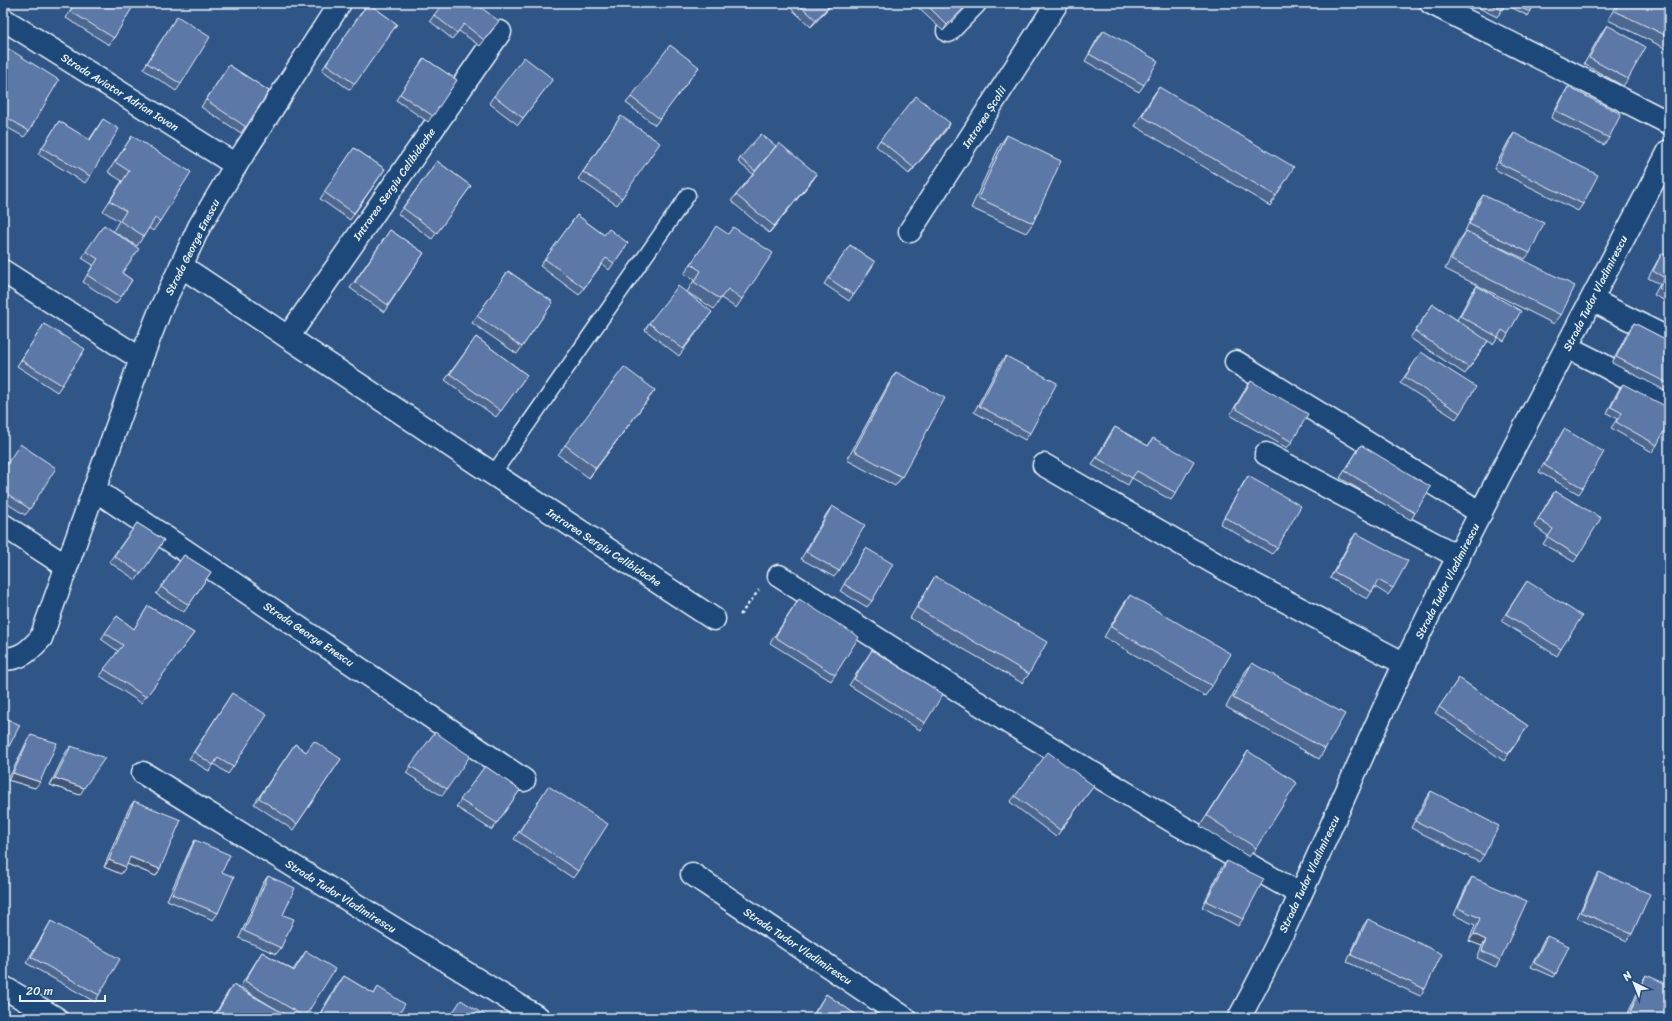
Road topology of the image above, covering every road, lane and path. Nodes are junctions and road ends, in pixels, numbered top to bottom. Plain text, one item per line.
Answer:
1 (340, 3) edge
2 (975, 3) edge
3 (1058, 3) edge
4 (1431, 3) edge
5 (3, 19) edge
6 (948, 31) edge
7 (500, 32) dead end
8 (1669, 123) edge
9 (1669, 151) edge
10 (236, 165) junction
11 (688, 195) dead end
12 (910, 231) dead end
13 (181, 266) junction
14 (3, 271) edge
15 (1592, 300) junction
16 (288, 337) junction
17 (1669, 339) edge
18 (1567, 347) junction
19 (141, 359) junction
20 (1236, 362) dead end
21 (1669, 402) edge
22 (1266, 454) dead end
23 (1044, 465) dead end
24 (493, 474) junction
25 (94, 489) junction
26 (1481, 513) junction
27 (3, 525) edge
28 (1459, 556) junction
29 (66, 566) junction
30 (779, 576) joint
31 (714, 619) joint
32 (3, 659) edge
33 (1405, 664) junction
34 (143, 773) dead end
35 (524, 780) dead end
36 (692, 874) dead end
37 (1300, 894) junction
38 (3, 987) edge
39 (56, 1018) edge
40 (539, 1018) edge
41 (905, 1018) edge
42 (1239, 1018) edge

1 - 10 street, Strada George Enescu
2 - 6 street
3 - 12 street, Intrarea Școlii
4 - 8 street
5 - 10 street, Strada Aviator Adrian Iovan
7 - 16 street, Intrarea Sergiu Celibidache
9 - 15 street, Strada Tudor Vladimirescu
10 - 13 street, Strada George Enescu
11 - 24 lane
13 - 16 street, Intrarea Sergiu Celibidache
13 - 19 street, Strada George Enescu
14 - 19 street
15 - 17 street
15 - 18 street, Strada Tudor Vladimirescu
16 - 24 street, Intrarea Sergiu Celibidache
18 - 21 street
18 - 26 street, Strada Tudor Vladimirescu
19 - 25 street, Strada George Enescu
20 - 26 street
22 - 28 street
23 - 33 street
24 - 31 street, Intrarea Sergiu Celibidache
25 - 29 street, Strada George Enescu
25 - 35 street, Strada George Enescu
26 - 28 street, Strada Tudor Vladimirescu
27 - 29 street
28 - 33 street, Strada Tudor Vladimirescu
29 - 32 street, Strada George Enescu
30 - 31 path
30 - 37 street
33 - 37 street, Strada Tudor Vladimirescu
34 - 40 street, Strada Tudor Vladimirescu
36 - 41 street, Strada Tudor Vladimirescu
37 - 42 street, Strada Tudor Vladimirescu
38 - 39 street

